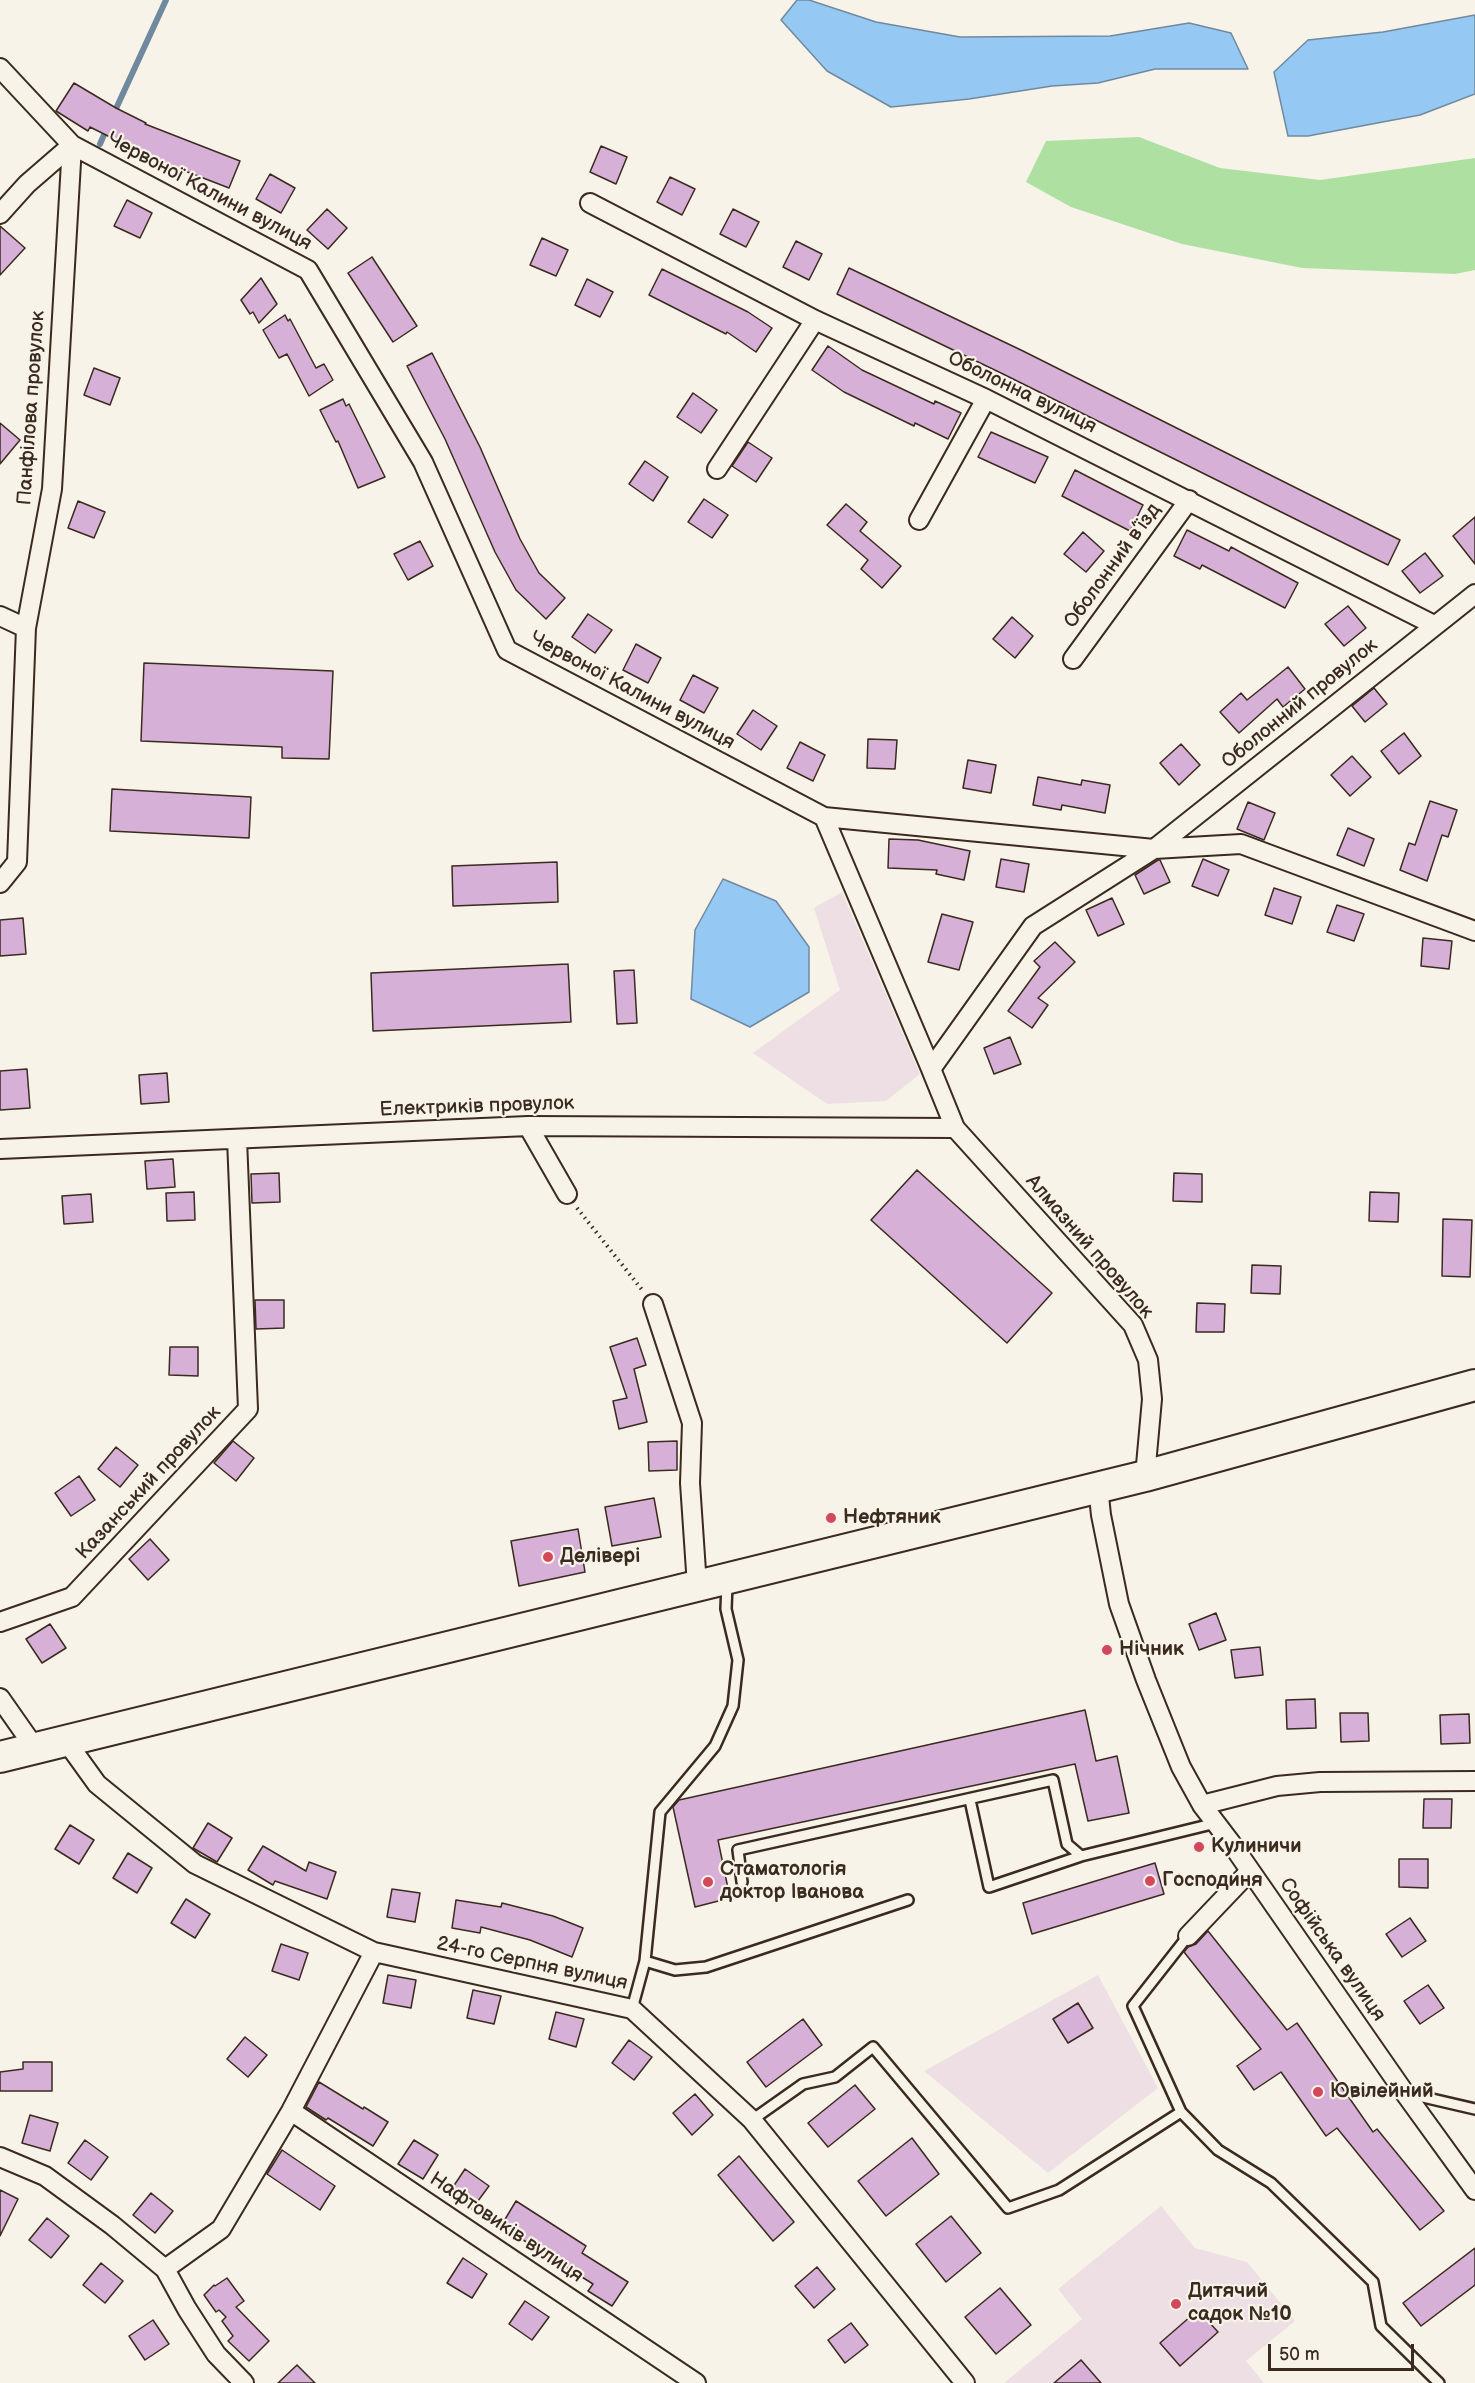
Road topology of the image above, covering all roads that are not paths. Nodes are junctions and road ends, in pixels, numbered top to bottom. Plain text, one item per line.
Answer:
1 (0, 68) edge
2 (72, 145) junction
3 (590, 203) dead end
4 (0, 214) edge
5 (815, 320) junction
6 (986, 399) junction
7 (717, 469) dead end
8 (1190, 500) junction
9 (919, 520) dead end
10 (1475, 594) edge
11 (0, 616) edge
12 (1434, 625) junction
13 (26, 628) junction
14 (1073, 659) dead end
15 (824, 817) junction
16 (1154, 849) junction
17 (0, 883) edge
18 (1475, 931) edge
19 (931, 1069) junction
20 (528, 1126) junction
21 (955, 1128) junction
22 (237, 1139) junction
23 (0, 1149) edge
24 (567, 1194) road end
25 (653, 1304) road end
26 (1475, 1385) edge
27 (1145, 1476) junction
28 (1098, 1487) junction
29 (727, 1580) junction
30 (697, 1586) junction
31 (0, 1622) edge
32 (0, 1698) edge
33 (66, 1740) junction
34 (35, 1748) junction
35 (0, 1757) edge
36 (1475, 1781) edge
37 (970, 1800) junction
38 (1202, 1804) junction
39 (1216, 1822) junction
40 (1081, 1856) junction
41 (1249, 1872) junction
42 (742, 1881) dead end
43 (908, 1900) dead end
44 (1188, 1936) joint
45 (374, 1952) junction
46 (645, 1961) junction
47 (632, 2009) junction
48 (1404, 2092) junction
49 (1475, 2109) edge
50 (291, 2111) junction
51 (1181, 2112) junction
52 (752, 2120) junction
53 (0, 2157) edge
54 (1475, 2190) edge
55 (165, 2269) junction
56 (244, 2383) edge
57 (696, 2383) edge
58 (964, 2383) edge
59 (1439, 2383) edge

1 - 2 street, Червоної Калини вулиця
2 - 4 street
2 - 13 street, Панфілова провулок
2 - 15 street, Червоної Калини вулиця
3 - 5 street, Оболонна вулиця
5 - 6 street, Оболонна вулиця
5 - 7 street
6 - 8 street, Оболонна вулиця
6 - 9 street
8 - 12 street, Оболонна вулиця
8 - 14 street, Оболонний в’їзд
10 - 12 street, Оболонний провулок
11 - 13 street
12 - 16 street, Оболонний провулок
13 - 17 street, Панфілова провулок
15 - 16 street, Червоної Калини вулиця
15 - 19 street, Алмазний провулок
16 - 18 street, Червоної Калини вулиця
16 - 19 street
19 - 21 street, Алмазний провулок
20 - 21 street, Електриків провулок
20 - 22 street, Електриків провулок
20 - 24 street
21 - 27 street, Алмазний провулок
22 - 23 street, Електриків провулок
22 - 31 street, Казанський провулок
25 - 30 street
26 - 27 highway
27 - 28 highway
28 - 29 highway
28 - 38 street, Софійська вулиця
29 - 30 highway
29 - 46 lane
30 - 33 highway
32 - 34 street
33 - 34 highway
33 - 45 street, 24-го Серпня вулиця
34 - 35 highway
36 - 38 street
37 - 40 lane
37 - 40 lane
37 - 42 lane
38 - 39 street, Софійська вулиця
39 - 40 lane
39 - 41 street, Софійська вулиця
41 - 44 street
41 - 48 street, Софійська вулиця
43 - 46 lane
44 - 51 lane
45 - 47 street, 24-го Серпня вулиця
45 - 50 street
46 - 47 lane
47 - 52 street, 24-го Серпня вулиця
48 - 49 lane
48 - 54 street, Софійська вулиця
50 - 55 street
50 - 57 street, Нафтовиків вулиця
51 - 52 lane
51 - 59 lane
52 - 58 street, 24-го Серпня вулиця
53 - 55 street
55 - 56 street

